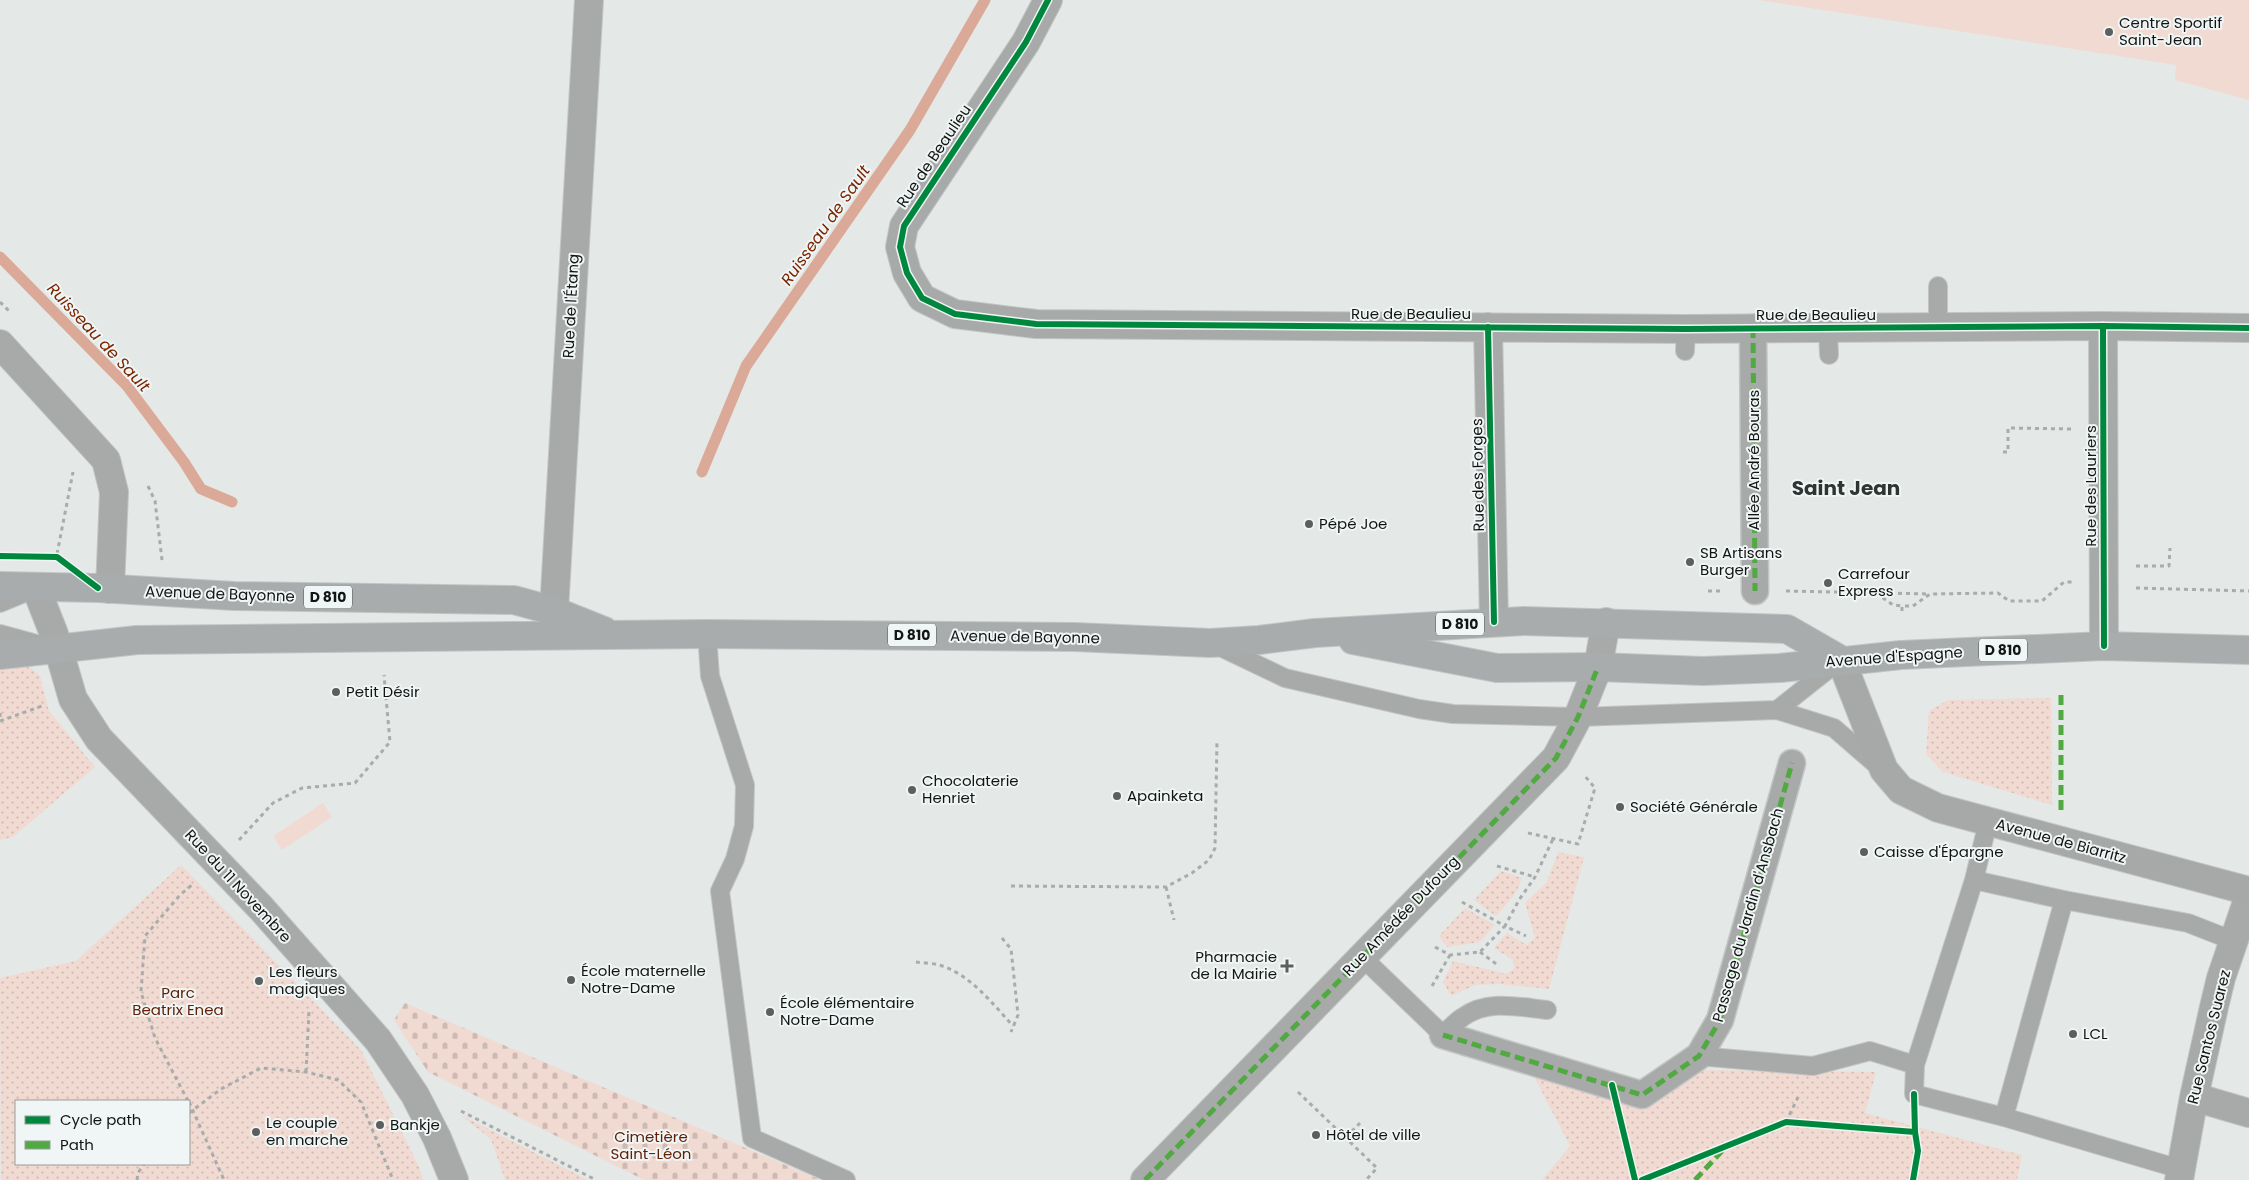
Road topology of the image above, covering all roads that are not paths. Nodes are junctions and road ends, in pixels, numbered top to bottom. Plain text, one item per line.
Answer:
1 (589, 0) edge
2 (1048, 0) edge
3 (1938, 286) dead end
4 (1488, 326) junction
5 (2103, 326) junction
6 (1938, 327) junction
7 (1752, 328) junction
8 (1828, 328) junction
9 (2249, 328) edge
10 (0, 344) edge
11 (1829, 355) dead end
12 (0, 586) edge
13 (36, 588) junction
14 (110, 589) junction
15 (1755, 591) road end
16 (0, 603) edge
17 (554, 611) junction
18 (1494, 622) junction
19 (1606, 622) junction
20 (1314, 632) junction
21 (0, 634) edge
22 (707, 634) junction
23 (614, 636) junction
24 (1210, 643) junction
25 (2104, 646) junction
26 (59, 650) junction
27 (2249, 650) edge
28 (0, 655) edge
29 (1841, 660) junction
30 (1598, 667) junction
31 (1777, 710) junction
32 (1578, 717) junction
33 (1792, 763) dead end
34 (1884, 770) junction
35 (1988, 822) junction
36 (1974, 880) junction
37 (2249, 891) edge
38 (2249, 896) edge
39 (2064, 900) junction
40 (2234, 941) junction
41 (1362, 957) junction
42 (1547, 1010) dead end
43 (1442, 1035) junction
44 (1698, 1056) junction
45 (1914, 1065) junction
46 (2194, 1097) junction
47 (2249, 1113) edge
48 (2004, 1117) junction
49 (2180, 1174) edge
50 (454, 1180) edge
51 (846, 1180) edge
52 (1145, 1180) edge

1 - 17 street, Rue de l'Étang
2 - 4 street, Rue de Beaulieu
3 - 6 lane
4 - 7 street, Rue de Beaulieu
4 - 18 street, Rue des Forges
5 - 6 street, Rue de Beaulieu
5 - 9 street, Rue de Beaulieu
5 - 25 street, Rue des Lauriers
6 - 8 street, Rue de Beaulieu
7 - 8 street, Rue de Beaulieu
7 - 15 street, Allée André Bouras
8 - 11 lane
10 - 14 street
12 - 13 main road, Avenue de Bayonne / D 810
13 - 14 main road, Avenue de Bayonne / D 810
13 - 16 lane
13 - 26 street, Rue du 11 Novembre
14 - 17 main road, Avenue de Bayonne / D 810
17 - 23 main road, Avenue de Bayonne / D 810
18 - 19 main road, D 810
18 - 20 main road, D 810
19 - 29 main road, D 810
19 - 30 street, Rue Amédée Dufourg
20 - 24 main road, Avenue de Bayonne / D 810
20 - 30 main road, D 810
21 - 26 lane
22 - 23 main road, Avenue de Bayonne / D 810
22 - 24 main road, Avenue de Bayonne / D 810
22 - 51 lane
23 - 26 main road, Avenue de Bayonne / D 810
24 - 32 lane
25 - 27 main road, Avenue d'Espagne / D 810
25 - 29 main road, Avenue d'Espagne / D 810
26 - 28 main road, Avenue de Bayonne / D 810
26 - 50 street, Rue du 11 Novembre
29 - 30 main road, Avenue d'Espagne / D 810
29 - 31 lane
29 - 34 main road, Avenue de Biarritz
30 - 32 street, Rue Amédée Dufourg
31 - 32 lane
31 - 34 lane
32 - 41 street, Rue Amédée Dufourg
33 - 44 street, Passage du Jardin d'Ansbach
34 - 35 main road, Avenue de Biarritz
35 - 36 lane
35 - 37 main road, Avenue de Biarritz
36 - 39 lane
36 - 45 lane
38 - 40 street, Rue Santos Suarez
39 - 40 lane
39 - 48 lane
40 - 46 street, Rue Santos Suarez
41 - 43 lane
41 - 52 street, Rue Amédée Dufourg
42 - 43 lane
43 - 44 street, Passage du Jardin d'Ansbach
44 - 45 lane
45 - 48 lane
46 - 47 street
46 - 49 street, Rue Santos Suarez
48 - 49 lane

